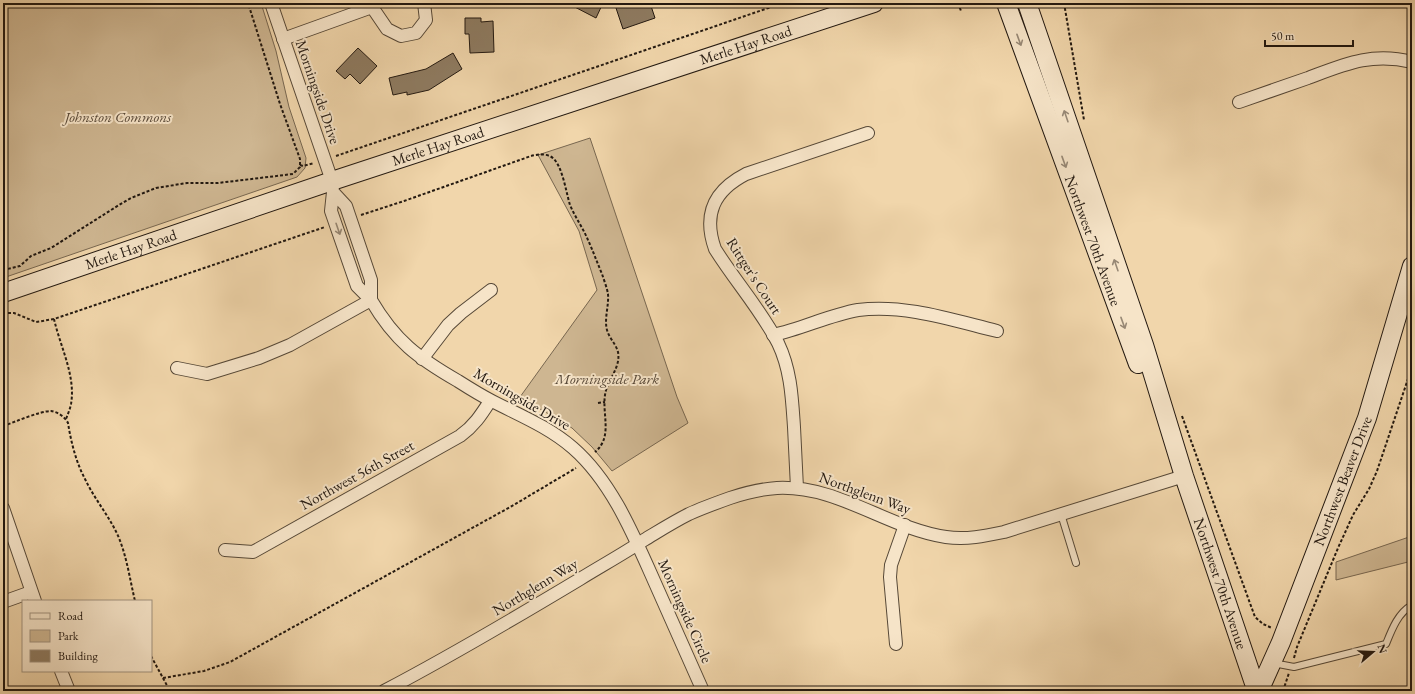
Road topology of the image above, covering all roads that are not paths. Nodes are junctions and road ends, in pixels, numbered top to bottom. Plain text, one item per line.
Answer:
1 (271, 3) edge
2 (424, 3) edge
3 (874, 3) edge
4 (1006, 3) edge
5 (1027, 3) edge
6 (372, 5) edge
7 (283, 39) junction
8 (1412, 62) edge
9 (1239, 102) dead end
10 (868, 133) dead end
11 (332, 186) junction
12 (1412, 266) edge
13 (491, 290) dead end
14 (3, 293) edge
15 (371, 300) junction
16 (997, 331) dead end
17 (773, 335) junction
18 (422, 359) junction
19 (177, 368) dead end
20 (490, 400) junction
21 (1184, 476) junction
22 (797, 488) junction
23 (3, 508) edge
24 (1061, 514) junction
25 (905, 525) junction
26 (638, 545) junction
27 (225, 550) dead end
28 (1076, 563) dead end
29 (33, 597) edge
30 (3, 602) edge
31 (1412, 605) edge
32 (896, 644) dead end
33 (1272, 663) junction
34 (60, 672) edge
35 (69, 691) edge
36 (384, 691) edge
37 (703, 691) edge
38 (1259, 691) edge

1 - 7 street, Morningside Drive
2 - 6 street
3 - 11 main road, Merle Hay Road
4 -> 21 main road, Northwest 70th Avenue
21 -> 5 main road, Northwest 70th Avenue
6 - 7 street
7 - 11 street, Morningside Drive
8 - 9 street
10 - 17 street, Rittger's Court
11 - 14 main road, Merle Hay Road
11 - 15 street, Morningside Drive
11 -> 15 street, Morningside Drive
12 - 33 main road, Northwest Beaver Drive
13 - 18 street
15 - 18 street, Morningside Drive
15 - 19 street
16 - 17 street
17 - 22 street, Rittger's Court
18 - 20 street, Morningside Drive
20 - 26 street, Morningside Drive
20 - 27 street, Northwest 56th Street
21 - 24 street, Northglenn Way
21 - 38 main road, Northwest 70th Avenue
22 - 25 street, Northglenn Way
22 - 26 street, Northglenn Way
23 - 29 street
24 - 25 street, Northglenn Way
24 - 28 lane
25 - 32 street
26 - 36 street, Northglenn Way
26 - 37 street, Morningside Circle
29 - 30 street
31 - 33 lane
33 - 38 main road, Northwest Beaver Drive
34 - 35 street

